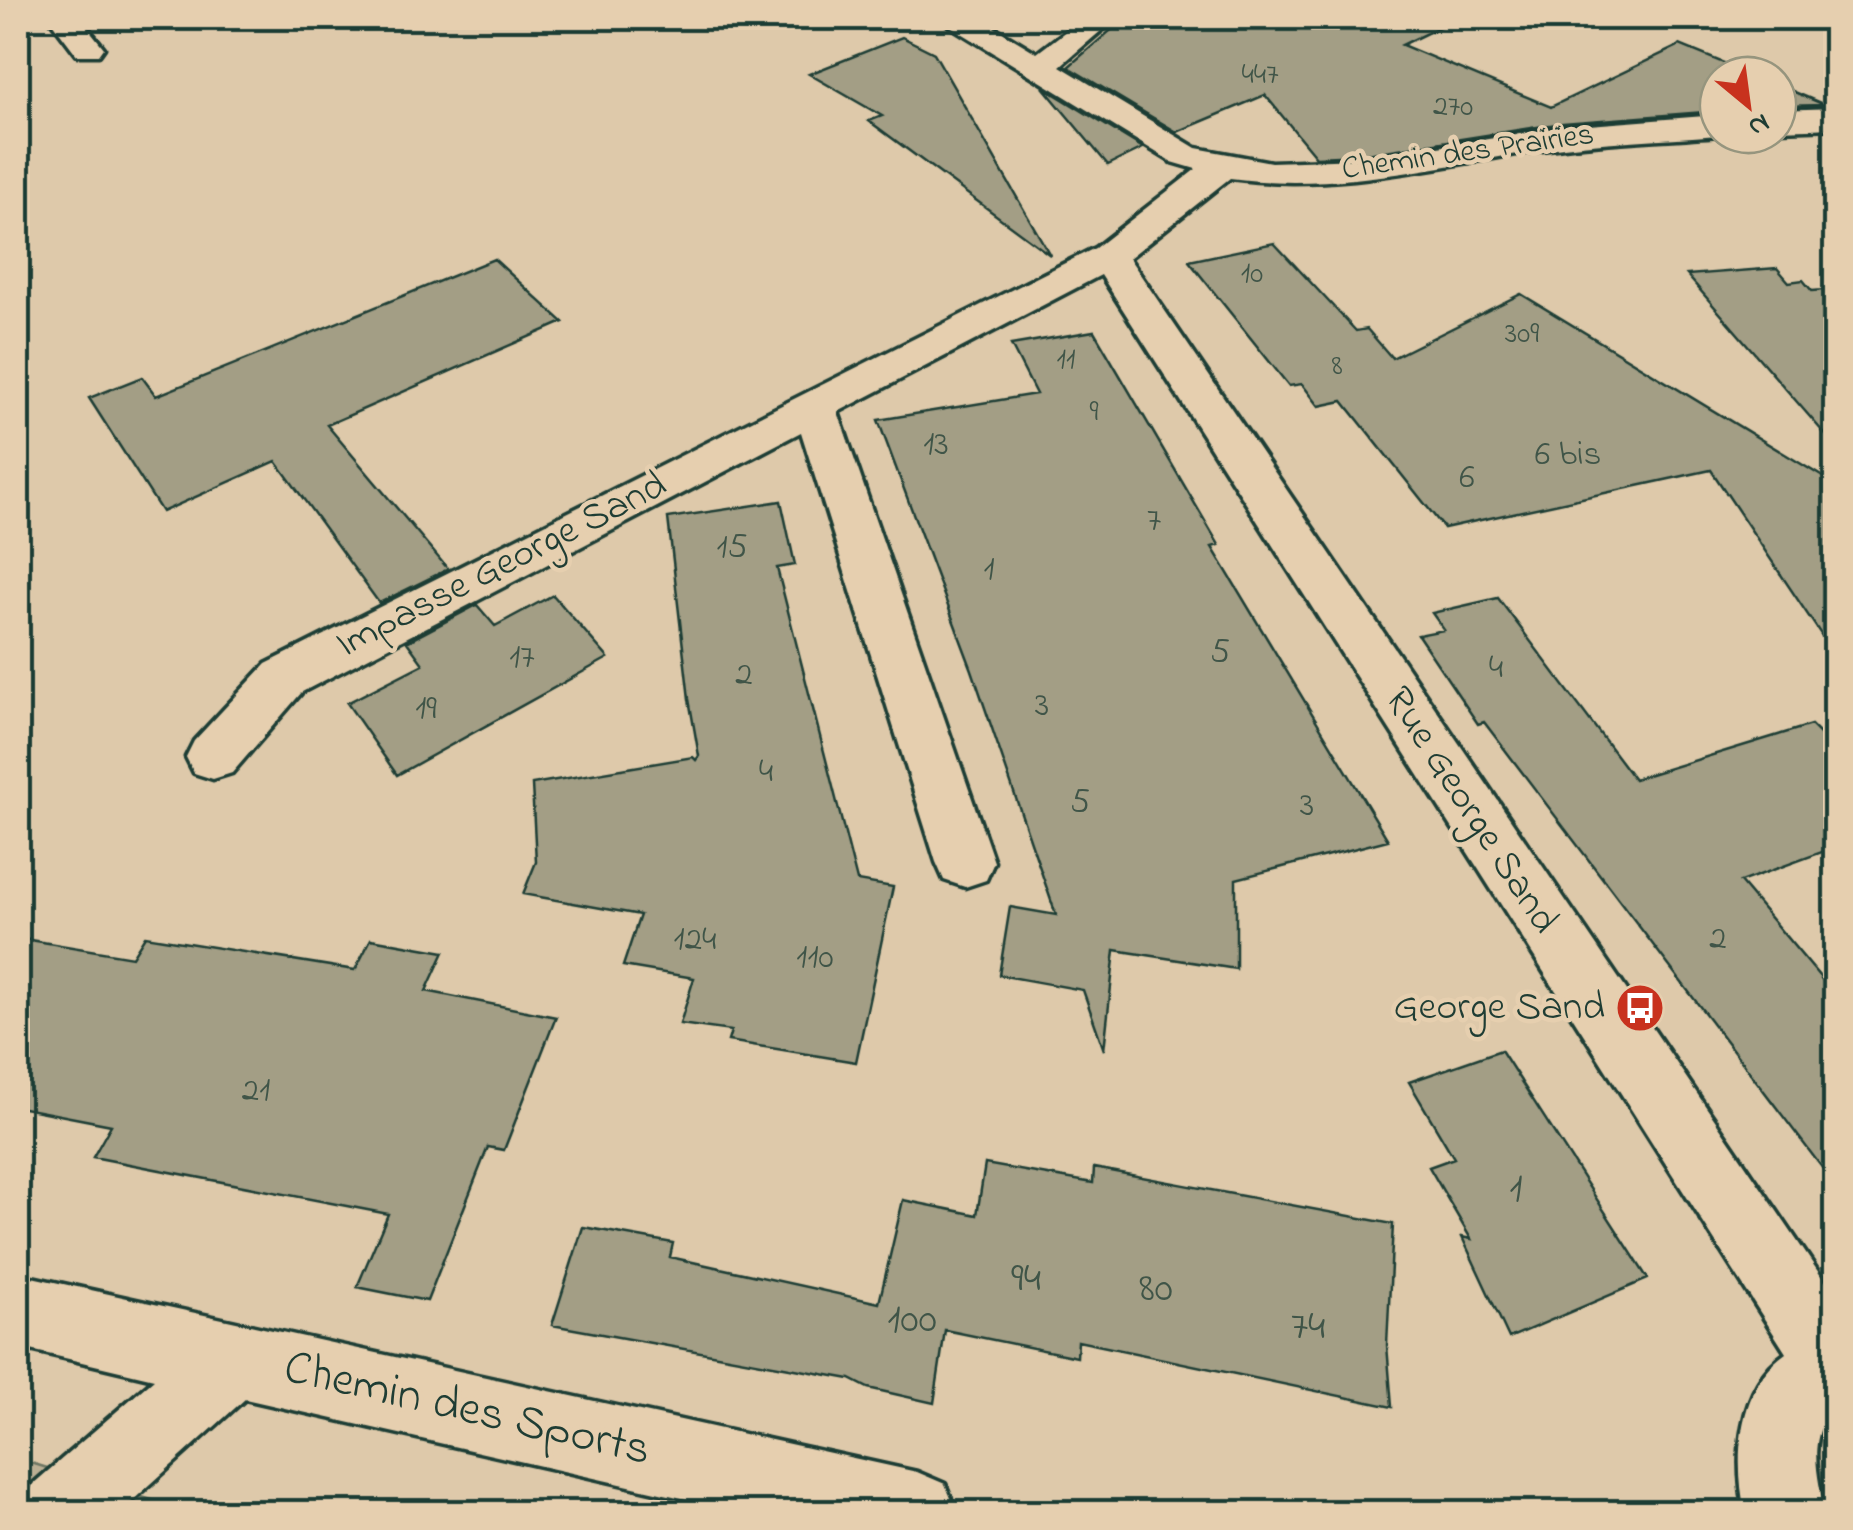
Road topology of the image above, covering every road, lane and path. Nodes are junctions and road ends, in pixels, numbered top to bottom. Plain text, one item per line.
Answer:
1 (64, 18) edge
2 (958, 18) edge
3 (1102, 18) edge
4 (88, 48) dead end
5 (1040, 66) junction
6 (1836, 118) edge
7 (1798, 119) edge
8 (1698, 127) edge
9 (1220, 168) junction
10 (1108, 256) junction
11 (815, 406) junction
12 (213, 757) dead end
13 (965, 862) dead end
14 (18, 1311) edge
15 (236, 1357) junction
16 (1836, 1364) edge
17 (61, 1512) edge
18 (917, 1512) edge
19 (1785, 1512) edge

1 - 4 street
2 - 5 street, Chemin des Prairies
3 - 5 street
5 - 9 street, Chemin des Prairies
6 - 7 street
8 - 9 street, Chemin des Prairies
9 - 10 street, Impasse George Sand
10 - 11 street, Impasse George Sand
10 - 16 street, Rue George Sand
11 - 12 street, Impasse George Sand
11 - 13 street
14 - 15 street, Chemin des Sports
15 - 17 street
15 - 18 street, Chemin des Sports
16 - 19 street

